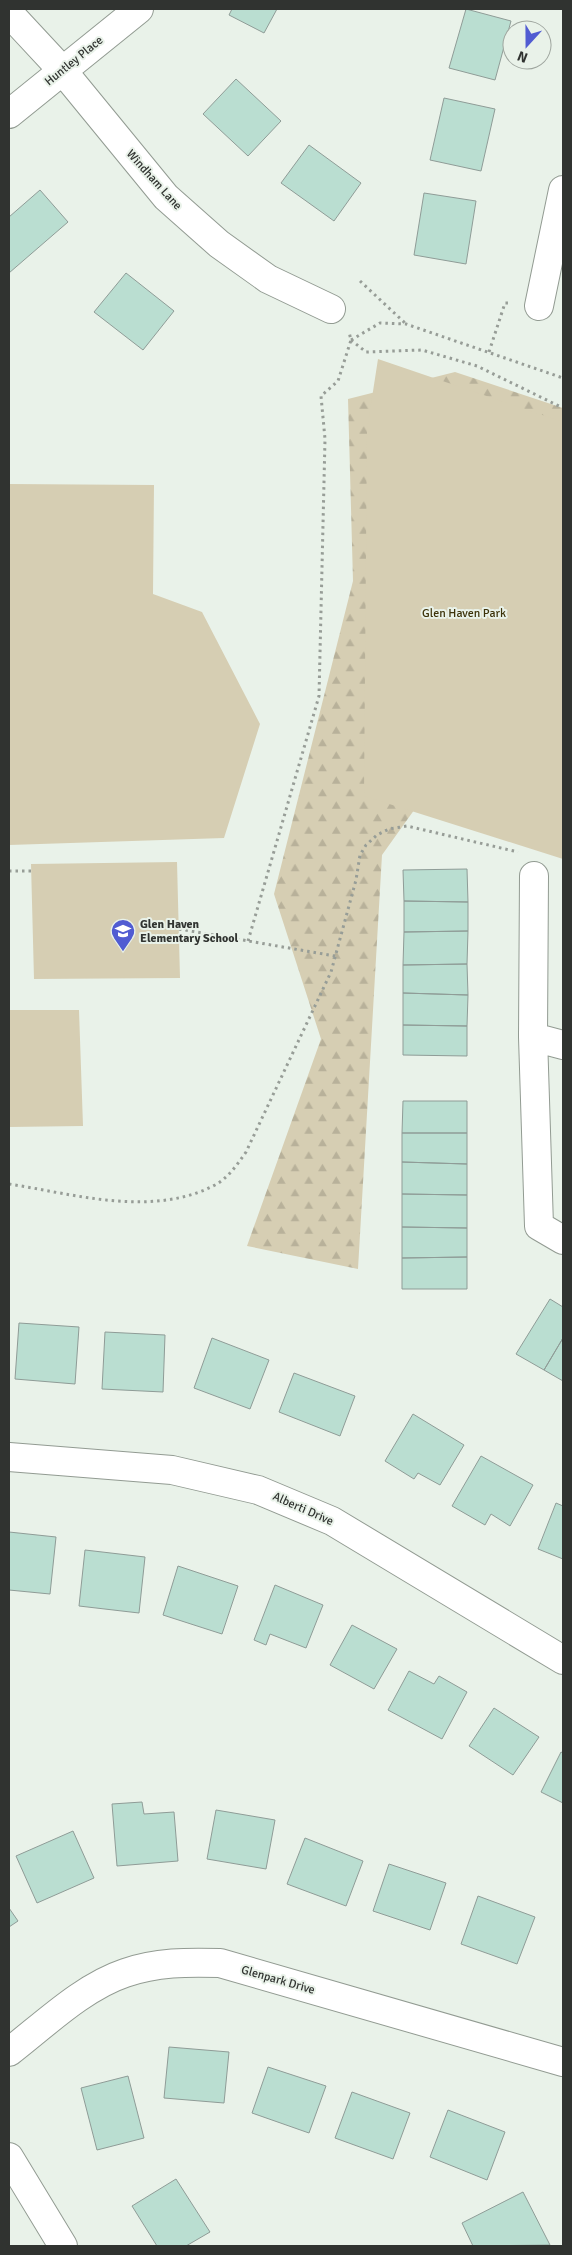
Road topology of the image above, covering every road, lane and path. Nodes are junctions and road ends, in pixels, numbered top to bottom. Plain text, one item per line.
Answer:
1 (138, 9) edge
2 (9, 13) edge
3 (62, 70) junction
4 (9, 114) edge
5 (563, 190) edge
6 (360, 281) dead end
7 (505, 302) dead end
8 (539, 306) dead end
9 (330, 309) dead end
10 (406, 324) junction
11 (351, 340) junction
12 (489, 352) junction
13 (563, 378) edge
14 (563, 408) edge
15 (530, 865) joint
16 (9, 870) edge
17 (32, 870) dead end
18 (179, 929) dead end
19 (248, 941) junction
20 (336, 956) junction
21 (533, 1037) junction
22 (563, 1045) edge
23 (9, 1184) edge
24 (563, 1240) edge
25 (9, 1457) edge
26 (563, 1660) edge
27 (9, 2052) edge
28 (563, 2062) edge
29 (9, 2157) edge
30 (63, 2246) edge

1 - 3 street, Huntley Place
2 - 3 street, Windham Lane
3 - 4 street, Huntley Place
3 - 9 street, Windham Lane
5 - 8 street
6 - 10 path
7 - 12 path
10 - 11 path
10 - 12 path
11 - 14 path
11 - 19 path
12 - 13 path
15 - 20 path
15 - 21 street
16 - 17 path
18 - 19 path
19 - 20 path
20 - 23 path
21 - 22 street
21 - 24 street
25 - 26 street, Alberti Drive
27 - 28 street, Glenpark Drive
29 - 30 street

